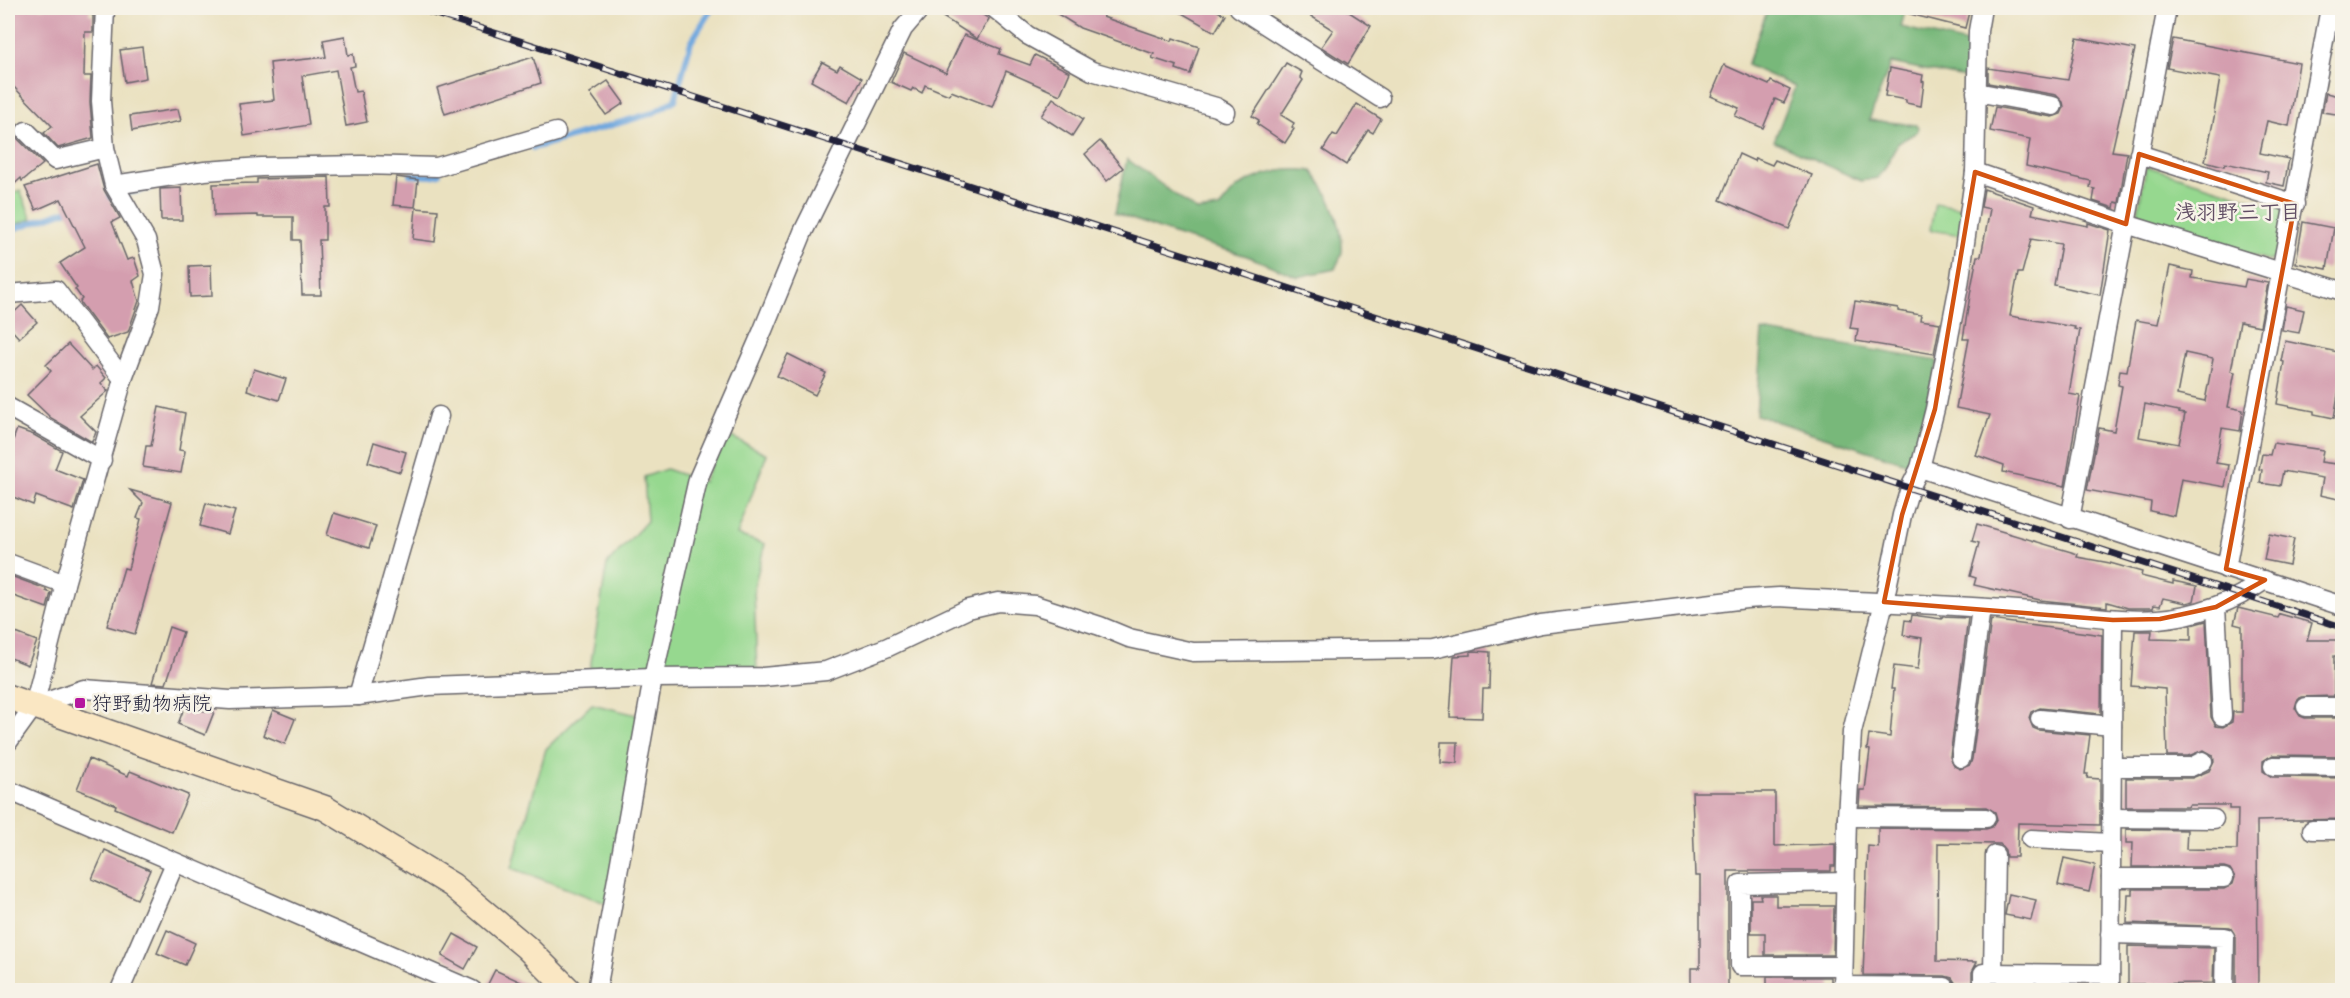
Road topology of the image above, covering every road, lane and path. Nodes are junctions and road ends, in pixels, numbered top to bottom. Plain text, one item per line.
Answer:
1 (105, 8) edge
2 (921, 8) edge
3 (994, 8) edge
4 (1239, 8) edge
5 (1982, 8) edge
6 (2167, 8) edge
7 (2331, 8) edge
8 (1977, 92) junction
9 (1380, 98) dead end
10 (2053, 106) dead end
11 (1225, 112) dead end
12 (26, 131) dead end
13 (555, 132) dead end
14 (105, 148) junction
15 (2139, 154) junction
16 (1975, 172) junction
17 (114, 185) junction
18 (2295, 204) junction
19 (2126, 224) junction
20 (2280, 272) junction
21 (2343, 291) edge
22 (8, 294) edge
23 (123, 379) junction
24 (8, 407) edge
25 (439, 416) dead end
26 (102, 460) junction
27 (1920, 468) junction
28 (2070, 519) junction
29 (8, 563) edge
30 (2226, 569) junction
31 (2265, 580) junction
32 (65, 584) junction
33 (1884, 602) junction
34 (2343, 606) edge
35 (2216, 607) junction
36 (1981, 608) junction
37 (2113, 620) junction
38 (653, 678) junction
39 (358, 696) junction
40 (8, 697) edge
41 (34, 706) junction
42 (2306, 707) dead end
43 (2343, 707) edge
44 (2222, 716) dead end
45 (2040, 719) dead end
46 (2112, 726) junction
47 (8, 742) edge
48 (1961, 758) dead end
49 (2203, 761) dead end
50 (2273, 766) dead end
51 (2112, 767) junction
52 (2343, 767) edge
53 (8, 790) edge
54 (1847, 817) junction
55 (1986, 818) dead end
56 (2111, 818) junction
57 (2214, 819) dead end
58 (2312, 830) dead end
59 (2343, 830) edge
60 (2031, 839) dead end
61 (2111, 843) junction
62 (1995, 855) dead end
63 (175, 863) junction
64 (2111, 878) junction
65 (2224, 878) dead end
66 (1846, 882) junction
67 (2110, 934) junction
68 (1843, 966) junction
69 (1993, 973) junction
70 (2110, 982) edge
71 (1945, 987) dead end
72 (1843, 988) edge
73 (120, 990) edge
74 (472, 990) edge
75 (569, 990) edge
76 (597, 990) edge
77 (1983, 990) edge
78 (2224, 990) edge

1 - 14 street
2 - 38 street
3 - 11 street
4 - 9 street
5 - 8 street
6 - 15 street
7 - 18 street
8 - 10 street
8 - 16 street
12 - 14 street
13 - 17 street
14 - 17 street
15 - 18 street
15 - 19 street
16 - 19 street
16 - 27 street
17 - 23 street
18 - 20 street
19 - 20 street
19 - 28 street
20 - 21 street
20 - 30 street
22 - 23 street
23 - 26 street
24 - 26 street
25 - 39 street
26 - 32 street
27 - 28 street
27 - 33 street
28 - 30 street
29 - 32 street
30 - 31 street
31 - 34 street
31 - 35 street
32 - 41 street
33 - 36 street
33 - 38 street
33 - 54 street
35 - 37 street
35 - 44 street
36 - 37 street
36 - 48 street
37 - 46 street
38 - 39 street
38 - 76 street
39 - 41 street
40 - 41 street
41 - 47 street
41 - 75 street
42 - 43 street
45 - 46 street
46 - 51 street
49 - 51 street
50 - 52 street
51 - 56 street
53 - 63 street
54 - 55 street
54 - 66 street
56 - 57 street
56 - 61 street
58 - 59 street
60 - 61 street
61 - 64 street
62 - 69 street
63 - 73 street
63 - 74 street
64 - 65 street
64 - 67 street
66 - 68 street
66 - 68 street
67 - 70 street
67 - 78 street
68 - 72 street
69 - 70 street
69 - 77 street
71 - 72 street

